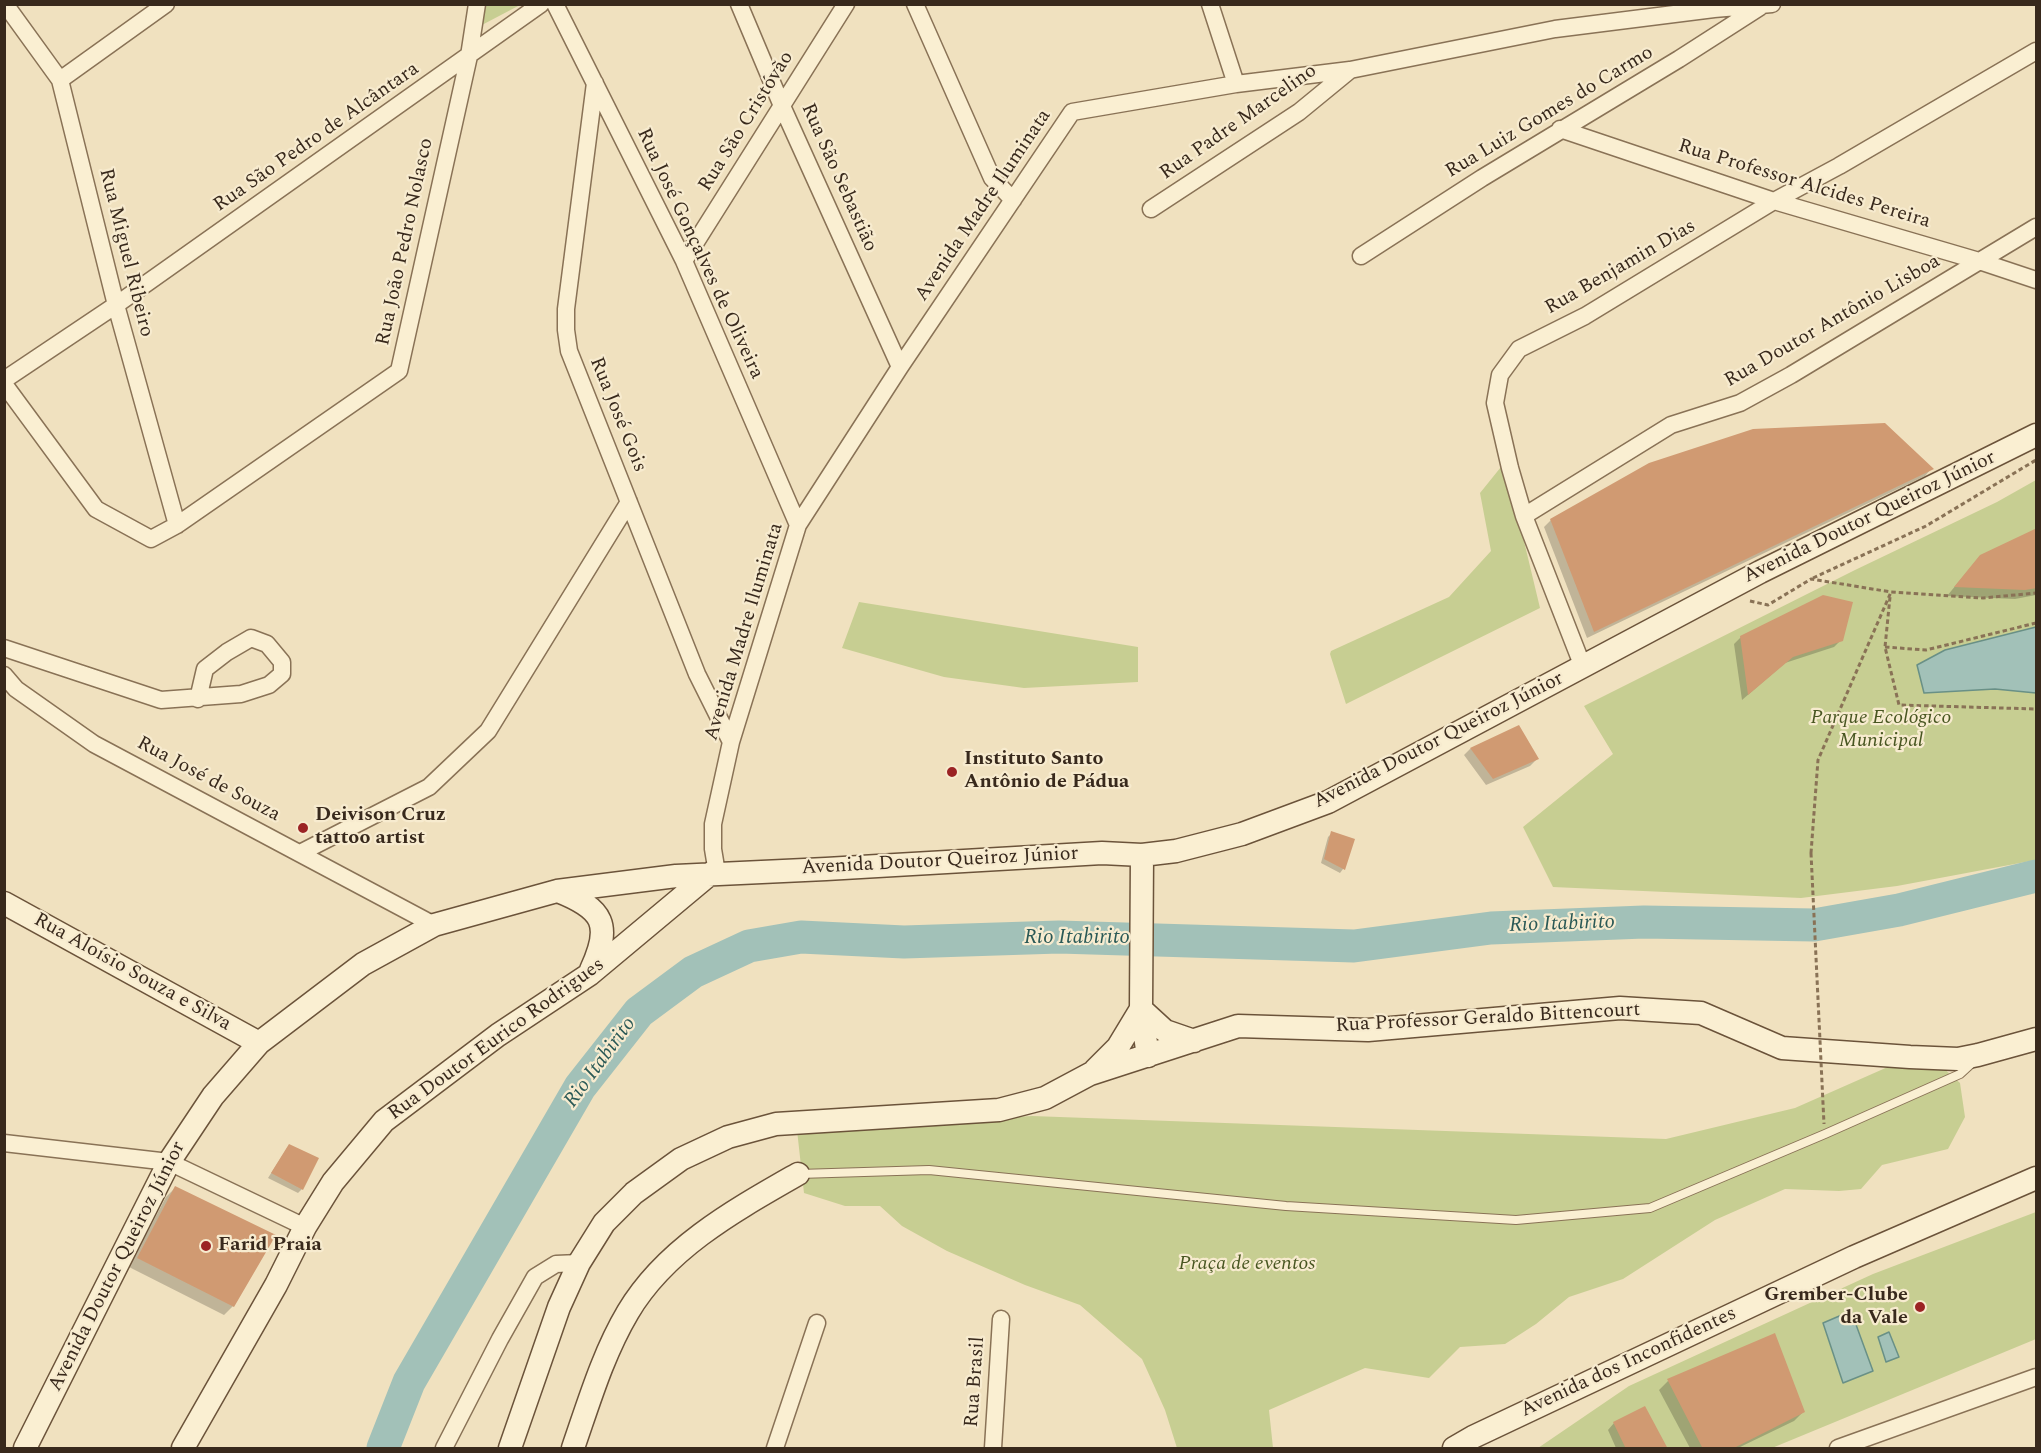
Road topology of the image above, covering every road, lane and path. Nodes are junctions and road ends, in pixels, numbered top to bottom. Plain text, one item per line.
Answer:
1 (5, 4) edge
2 (166, 4) edge
3 (477, 4) edge
4 (541, 4) edge
5 (555, 4) edge
6 (739, 4) edge
7 (846, 4) edge
8 (915, 4) edge
9 (1210, 4) edge
10 (1767, 5) edge
11 (1649, 11) edge
12 (2037, 51) edge
13 (469, 56) junction
14 (1350, 70) junction
15 (60, 80) junction
16 (595, 82) junction
17 (1236, 84) junction
18 (782, 105) junction
19 (1560, 129) junction
20 (1013, 200) junction
21 (1774, 201) junction
22 (1151, 209) dead end
23 (2037, 227) edge
24 (1361, 256) dead end
25 (684, 261) junction
26 (1979, 261) junction
27 (2037, 280) edge
28 (116, 305) junction
29 (900, 367) junction
30 (4, 382) edge
31 (2037, 435) edge
32 (2037, 460) edge
33 (629, 502) junction
34 (1524, 516) junction
35 (177, 525) junction
36 (798, 525) junction
37 (1811, 579) junction
38 (1891, 592) junction
39 (2037, 593) edge
40 (1768, 605) dead end
41 (2037, 623) edge
42 (1885, 647) junction
43 (4, 648) edge
44 (1582, 667) junction
45 (4, 675) edge
46 (198, 699) junction
47 (2037, 709) edge
48 (731, 742) junction
49 (300, 853) junction
50 (1142, 855) junction
51 (714, 873) junction
52 (557, 891) junction
53 (4, 903) edge
54 (434, 925) junction
55 (590, 974) junction
56 (1141, 1002) junction
57 (2037, 1039) edge
58 (1194, 1041) junction
59 (259, 1044) junction
60 (1978, 1055) junction
61 (1148, 1056) junction
62 (1090, 1074) junction
63 (1824, 1124) dead end
64 (4, 1143) edge
65 (169, 1162) junction
66 (798, 1174) joint
67 (2037, 1178) edge
68 (305, 1227) junction
69 (579, 1263) junction
70 (1001, 1319) dead end
71 (816, 1323) dead end
72 (2037, 1377) edge
73 (1454, 1448) edge
74 (25, 1449) edge
75 (183, 1449) edge
76 (444, 1449) edge
77 (510, 1449) edge
78 (573, 1449) edge
79 (775, 1449) edge
80 (993, 1449) edge
81 (1440, 1449) edge
82 (1838, 1449) edge

1 - 15 street, Rua Miguel Ribeiro
2 - 15 street
3 - 13 street, Rua João Pedro Nolasco
4 - 13 street, Rua São Pedro de Alcântara
5 - 16 street, Rua José Gonçalves de Oliveira
6 - 18 street, Rua São Sebastião
7 - 18 street, Rua São Cristóvão
8 - 20 street
9 - 17 street
10 - 11 street, Avenida Madre Iluminata
10 - 19 street, Rua Luiz Gomes do Carmo
11 - 14 street, Avenida Madre Iluminata
12 - 21 street, Rua Benjamin Dias
13 - 28 street, Rua São Pedro de Alcântara
13 - 35 street, Rua João Pedro Nolasco
14 - 17 street, Avenida Madre Iluminata
14 - 22 street, Rua Padre Marcelino
15 - 28 street, Rua Miguel Ribeiro
16 - 25 street, Rua José Gonçalves de Oliveira
16 - 33 street, Rua José Gois
17 - 20 street, Avenida Madre Iluminata
18 - 25 street, Rua São Cristóvão
18 - 29 street, Rua São Sebastião
19 - 21 street, Rua Professor Alcides Pereira
19 - 24 street, Rua Luiz Gomes do Carmo
20 - 29 street, Avenida Madre Iluminata
21 - 26 street, Rua Professor Alcides Pereira
21 - 34 street, Rua Benjamin Dias
23 - 26 street, Rua Doutor Antônio Lisboa
25 - 36 street, Rua José Gonçalves de Oliveira
26 - 27 street, Rua Professor Alcides Pereira
26 - 34 street, Rua Doutor Antônio Lisboa
28 - 30 street, Rua São Pedro de Alcântara
28 - 35 street, Rua Miguel Ribeiro
29 - 36 street, Avenida Madre Iluminata
30 - 35 street, Rua João Pedro Nolasco
31 - 44 main road, Avenida Doutor Queiroz Júnior
32 - 37 path
33 - 48 street, Rua José Gois
33 - 49 street
34 - 44 street, Rua Benjamin Dias
36 - 48 street, Avenida Madre Iluminata
37 - 38 path
37 - 40 path
38 - 39 path
38 - 42 path
38 - 63 path, bridge
41 - 42 path
42 - 47 path
43 - 46 street
44 - 50 main road, Avenida Doutor Queiroz Júnior
45 - 49 street, Rua José de Souza
46 - 46 street
48 - 51 street, Avenida Madre Iluminata
49 - 54 street, Rua José de Souza
50 - 51 main road, Avenida Doutor Queiroz Júnior
50 - 56 main road
51 - 52 main road, Avenida Doutor Queiroz Júnior
51 - 55 main road, Rua Doutor Eurico Rodrigues
52 - 54 main road, Avenida Doutor Queiroz Júnior
52 - 55 main road
53 - 59 main road, Rua Aloísio Souza e Silva
54 - 59 main road, Avenida Doutor Queiroz Júnior
55 - 68 main road, Rua Doutor Eurico Rodrigues
56 - 58 main road
56 - 61 main road
56 - 62 main road
57 - 60 main road, Rua Professor Geraldo Bittencourt
58 - 60 main road, Rua Professor Geraldo Bittencourt
58 - 61 main road, Rua Professor Geraldo Bittencourt
59 - 65 main road, Avenida Doutor Queiroz Júnior
60 - 66 lane
61 - 62 main road, Rua Professor Geraldo Bittencourt
62 - 69 main road, Rua Professor Geraldo Bittencourt
64 - 65 street
65 - 68 street
65 - 74 main road, Avenida Doutor Queiroz Júnior
66 - 78 main road
67 - 73 main road, Avenida dos Inconfidentes
68 - 75 main road, Rua Doutor Eurico Rodrigues
69 - 76 street
69 - 77 main road, Rua Professor Geraldo Bittencourt
70 - 80 street, Rua Brasil
71 - 79 street
72 - 82 street
73 - 81 street

